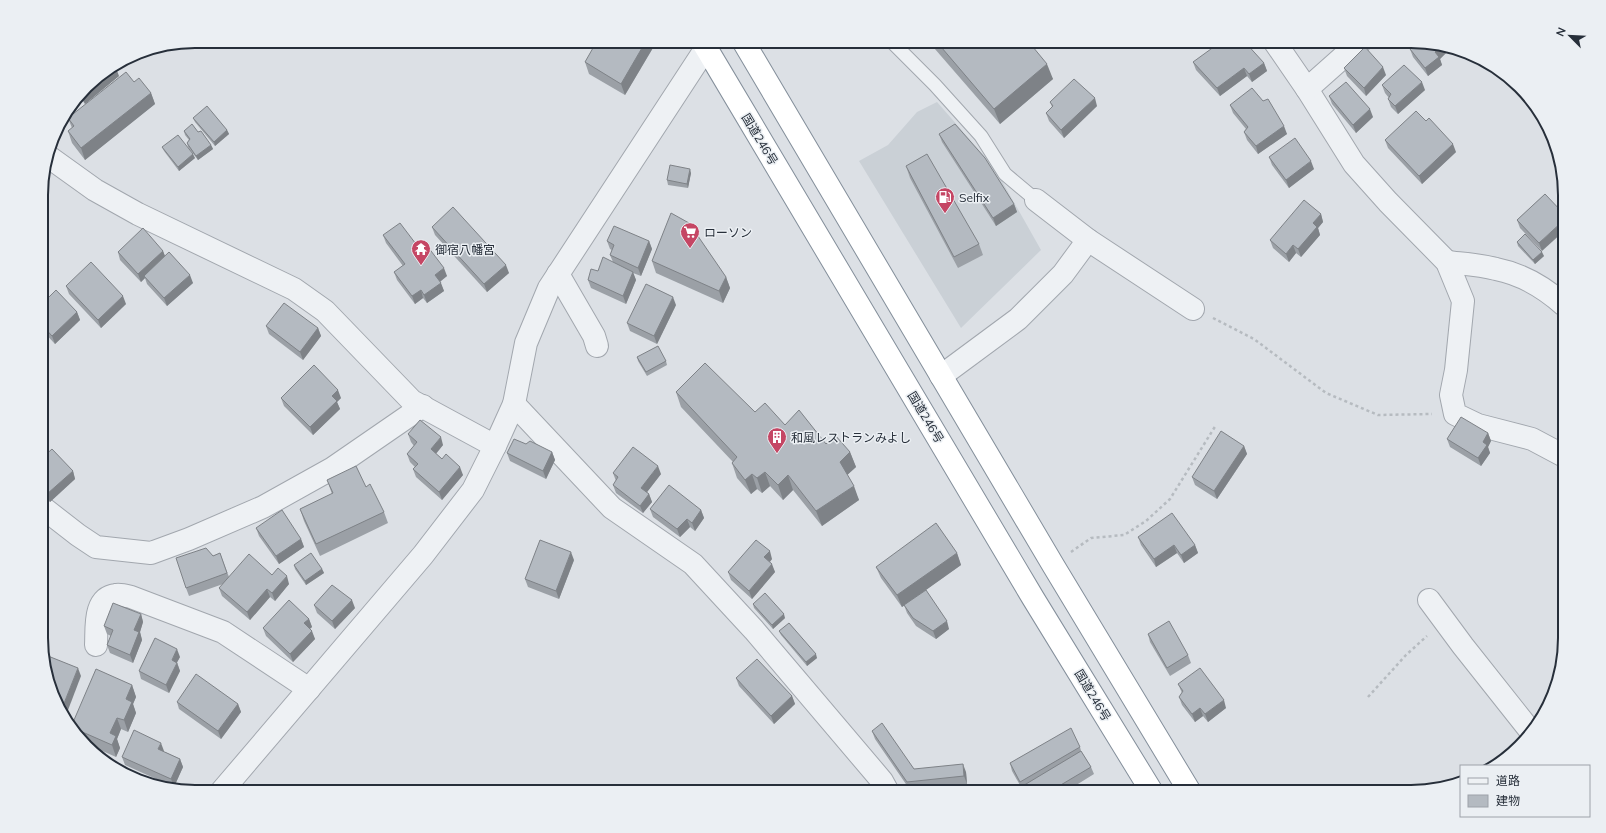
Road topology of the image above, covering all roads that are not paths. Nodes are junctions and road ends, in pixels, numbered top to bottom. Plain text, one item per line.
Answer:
1 (703, 48) edge
2 (708, 48) edge
3 (747, 48) edge
4 (898, 48) edge
5 (1279, 48) edge
6 (1353, 48) edge
7 (1307, 89) junction
8 (52, 160) edge
9 (1036, 200) joint
10 (1088, 240) junction
11 (1448, 262) junction
12 (558, 274) junction
13 (1558, 300) edge
14 (1193, 309) road end
15 (597, 346) dead end
16 (941, 376) junction
17 (514, 404) junction
18 (422, 406) junction
19 (495, 446) junction
20 (1558, 453) edge
21 (48, 512) edge
22 (1429, 600) dead end
23 (96, 645) dead end
24 (309, 689) junction
25 (1528, 727) edge
26 (227, 785) edge
27 (884, 785) edge
28 (1148, 785) edge
29 (1186, 785) edge

1 - 12 street
2 - 28 highway, 国道246号
3 - 16 highway
4 - 9 lane
5 - 7 street
6 - 7 street
7 - 11 street
8 - 18 street
9 - 10 street
10 - 14 street
10 - 16 street
11 - 13 street
11 - 20 street
12 - 15 street
12 - 17 street
16 - 29 highway
17 - 19 street
17 - 27 street
18 - 19 street
18 - 21 street
19 - 24 street
22 - 25 street
23 - 24 street
24 - 26 street

